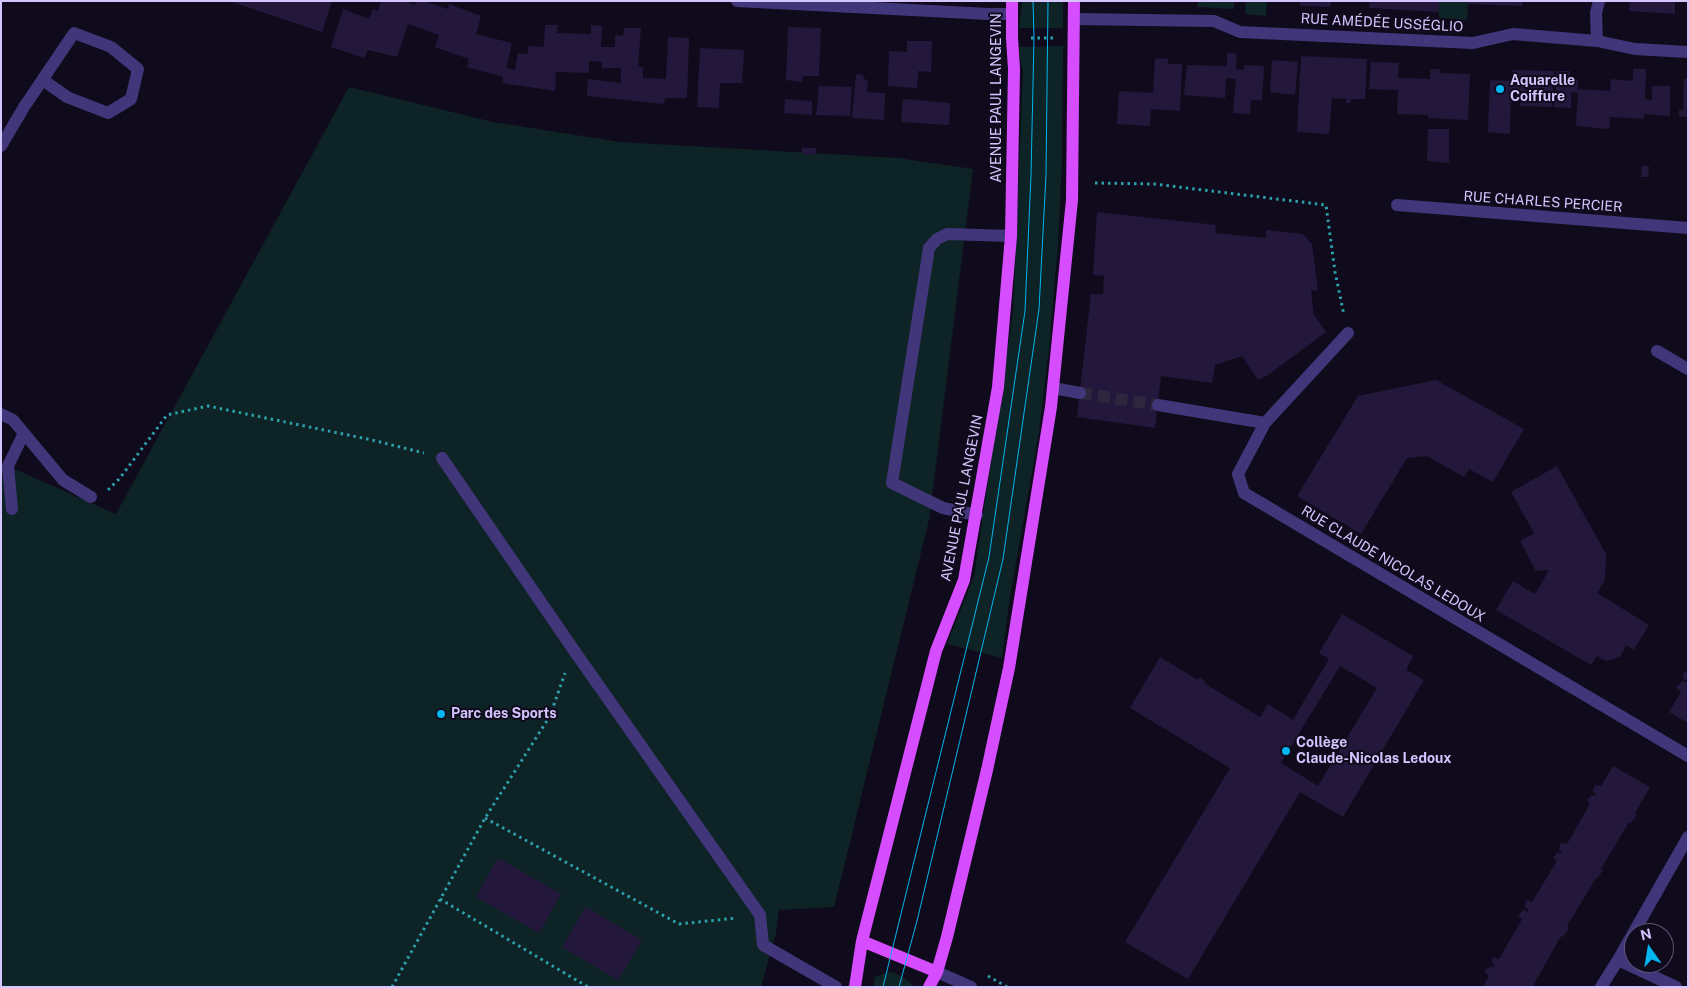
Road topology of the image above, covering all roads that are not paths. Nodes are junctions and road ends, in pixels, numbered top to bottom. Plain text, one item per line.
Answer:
1 (738, 1) edge
2 (1074, 1) edge
3 (1599, 1) edge
4 (1012, 7) edge
5 (1075, 19) junction
6 (1597, 41) junction
7 (1688, 52) edge
8 (43, 80) junction
9 (1, 146) edge
10 (1396, 205) dead end
11 (1688, 228) edge
12 (1011, 236) junction
13 (1348, 333) road end
14 (1657, 351) dead end
15 (1688, 369) edge
16 (1053, 388) junction
17 (1080, 393) tunnel mouth
18 (1158, 405) tunnel mouth
19 (1, 414) edge
20 (1265, 423) junction
21 (24, 433) junction
22 (442, 458) road end
23 (91, 497) road end
24 (12, 510) dead end
25 (977, 515) junction
26 (1688, 756) edge
27 (1688, 838) edge
28 (862, 941) junction
29 (1618, 960) junction
30 (937, 972) junction
31 (836, 987) edge
32 (855, 987) edge
33 (929, 987) edge
34 (971, 987) edge
35 (1601, 987) edge
36 (1676, 987) edge

1 - 4 street
2 - 5 main road
3 - 6 street
4 - 12 main road, AVENUE PAUL LANGEVIN
5 - 6 street, RUE AMÉDÉE USSÉGLIO
5 - 16 main road
6 - 7 street, RUE AMÉDÉE USSÉGLIO
8 - 8 street
8 - 9 street
10 - 11 street, RUE CHARLES PERCIER
12 - 25 main road, AVENUE PAUL LANGEVIN
12 - 25 street
13 - 20 street, RUE CLAUDE NICOLAS LEDOUX
14 - 15 street
16 - 17 street
16 - 30 main road
18 - 20 street
19 - 21 street
20 - 26 street, RUE CLAUDE NICOLAS LEDOUX
21 - 23 street
21 - 24 street
22 - 31 street
25 - 28 main road, AVENUE PAUL LANGEVIN
27 - 29 street
28 - 30 main road
28 - 32 main road, AVENUE PAUL LANGEVIN
29 - 35 street
29 - 36 street
30 - 33 main road
30 - 34 street

